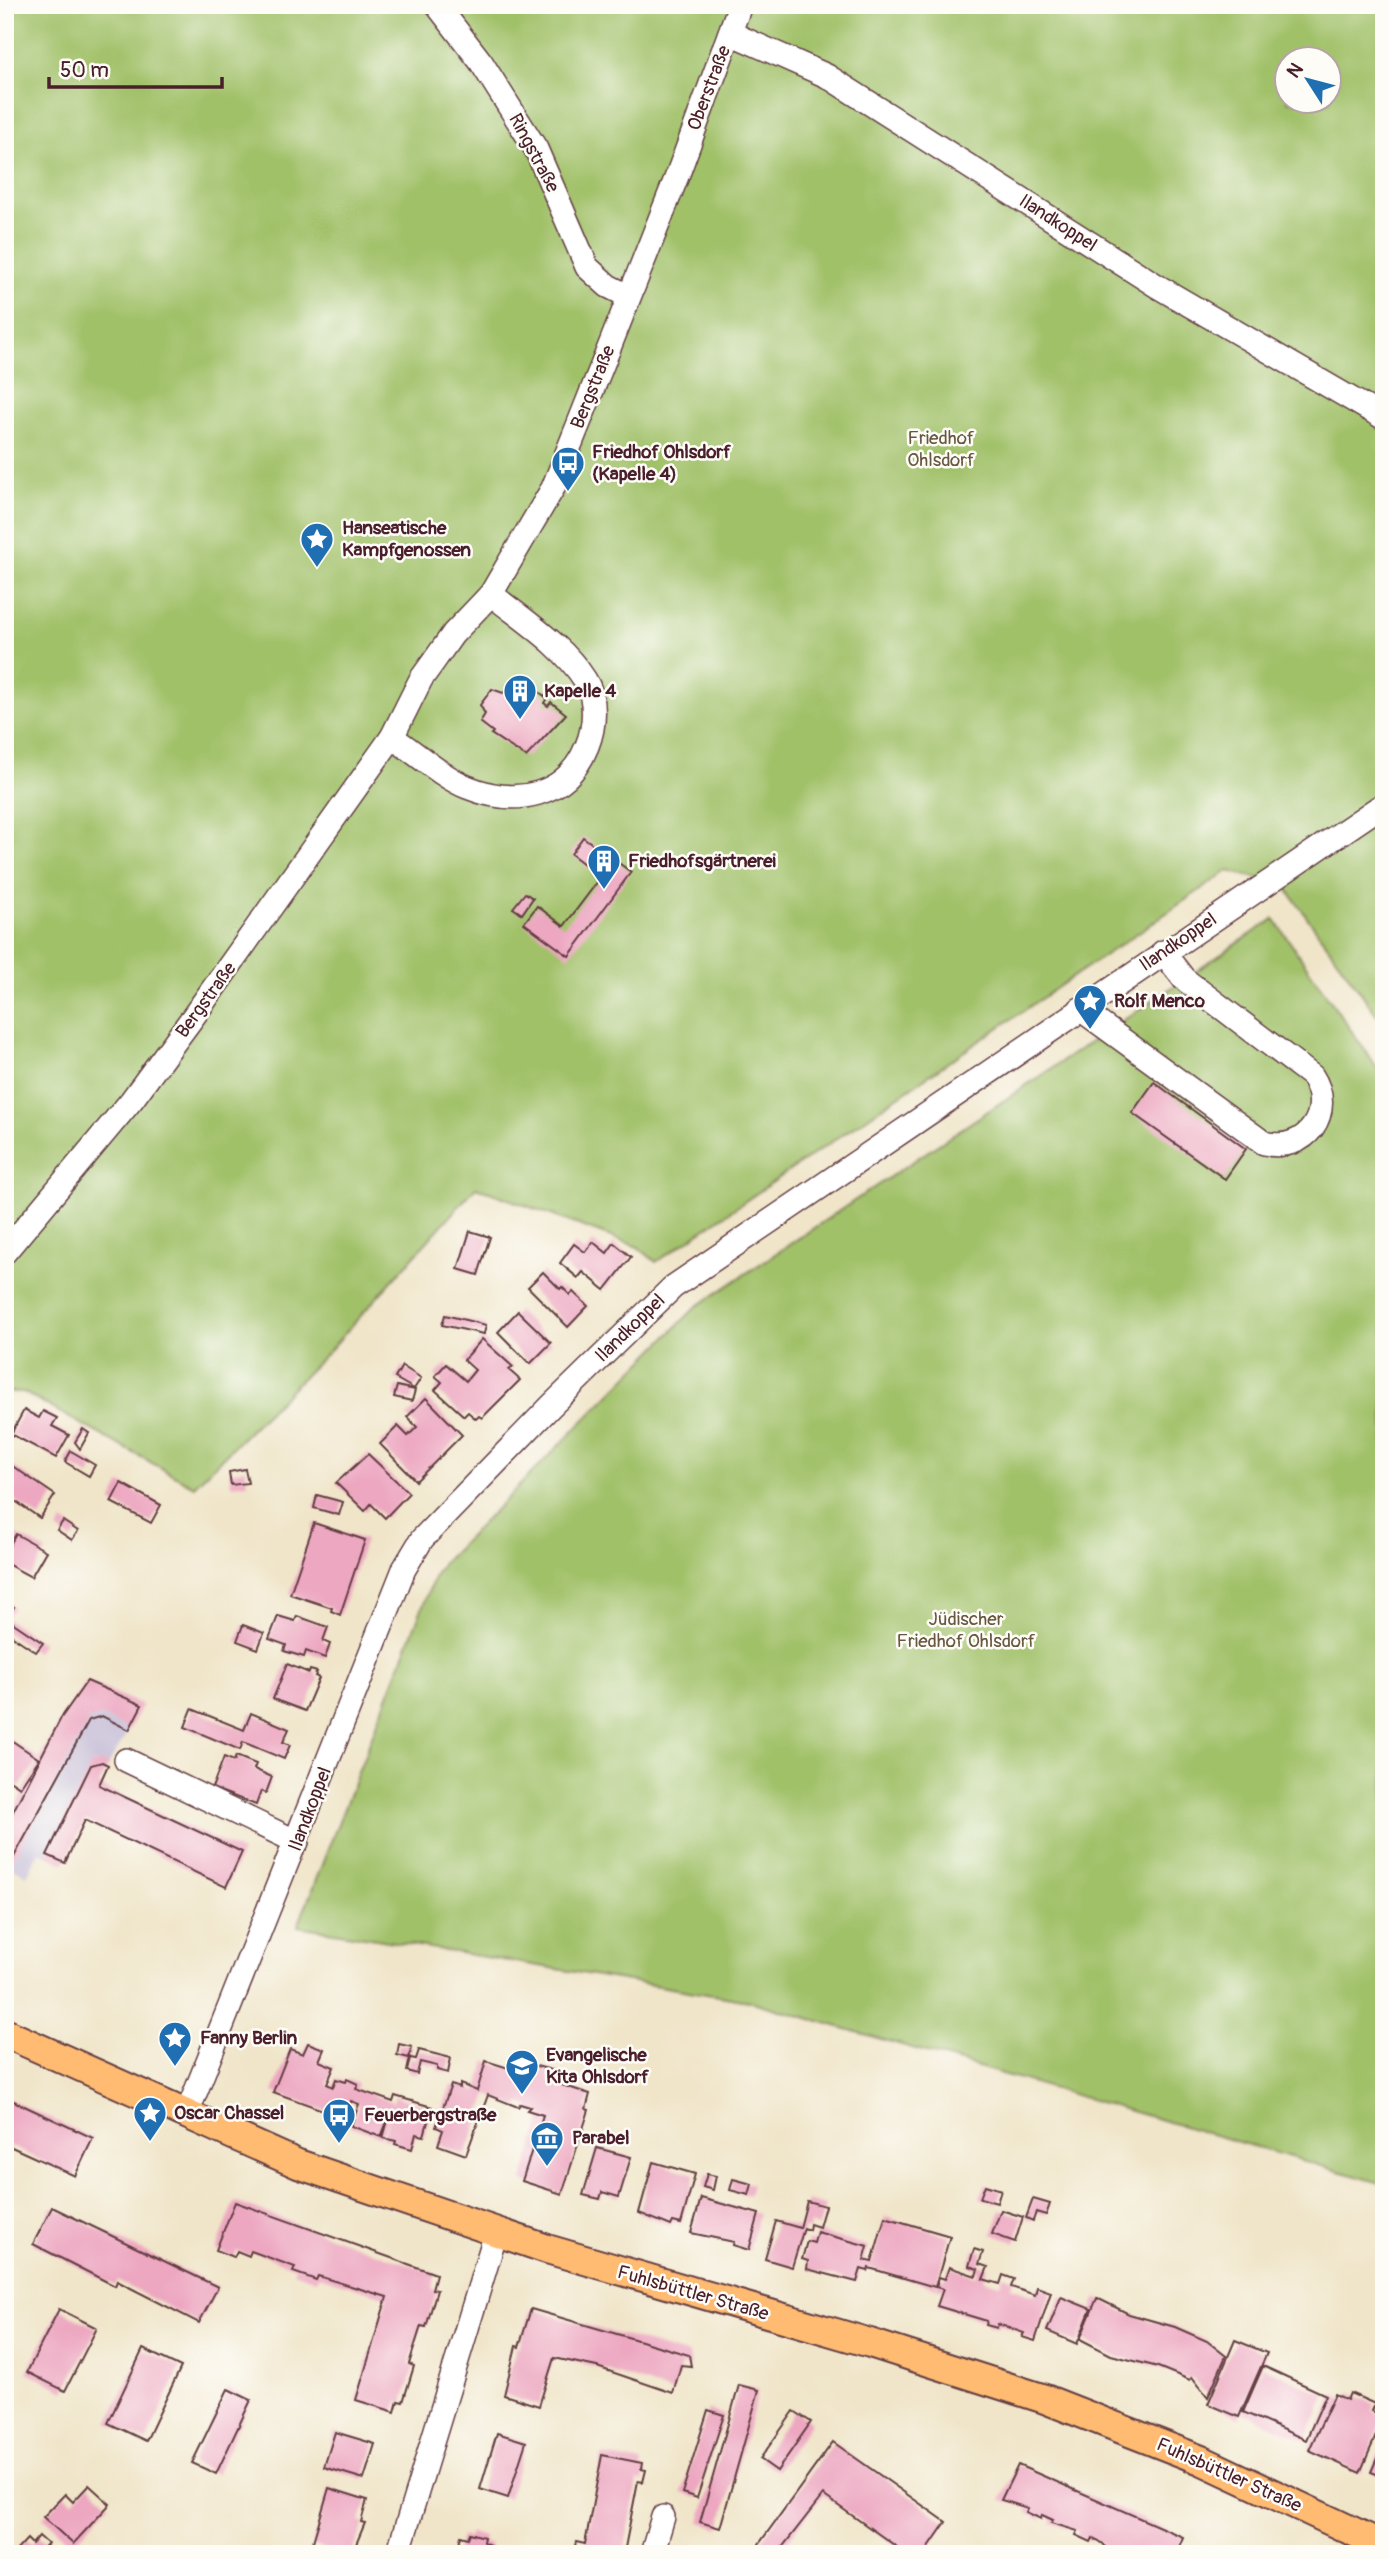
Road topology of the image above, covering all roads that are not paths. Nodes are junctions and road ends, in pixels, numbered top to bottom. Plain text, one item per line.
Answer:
1 (437, 5) edge
2 (740, 5) edge
3 (730, 33) junction
4 (679, 172) joint
5 (628, 296) junction
6 (1384, 418) edge
7 (491, 594) junction
8 (392, 737) junction
9 (1384, 804) edge
10 (1163, 952) junction
11 (1080, 1009) junction
12 (5, 1252) edge
13 (126, 1760) dead end
14 (297, 1842) junction
15 (5, 2033) edge
16 (186, 2116) junction
17 (496, 2233) junction
18 (663, 2517) dead end
19 (1384, 2546) edge
20 (398, 2554) edge
21 (652, 2554) edge

1 - 5 street, Ringstraße
2 - 3 street, Oberstraße
3 - 4 street, Oberstraße
3 - 6 street, Ilandkoppel
4 - 5 street, Bergstraße
5 - 7 street, Bergstraße
7 - 8 street, Bergstraße
7 - 8 street
8 - 12 street, Bergstraße
9 - 10 street, Ilandkoppel
10 - 11 street, Ilandkoppel
10 - 11 street
11 - 14 street, Ilandkoppel
13 - 14 street
14 - 16 street, Ilandkoppel
15 - 16 main road, Fuhlsbüttler Straße
16 - 17 main road, Fuhlsbüttler Straße
17 - 19 main road, Fuhlsbüttler Straße
17 - 20 street
18 - 21 street

